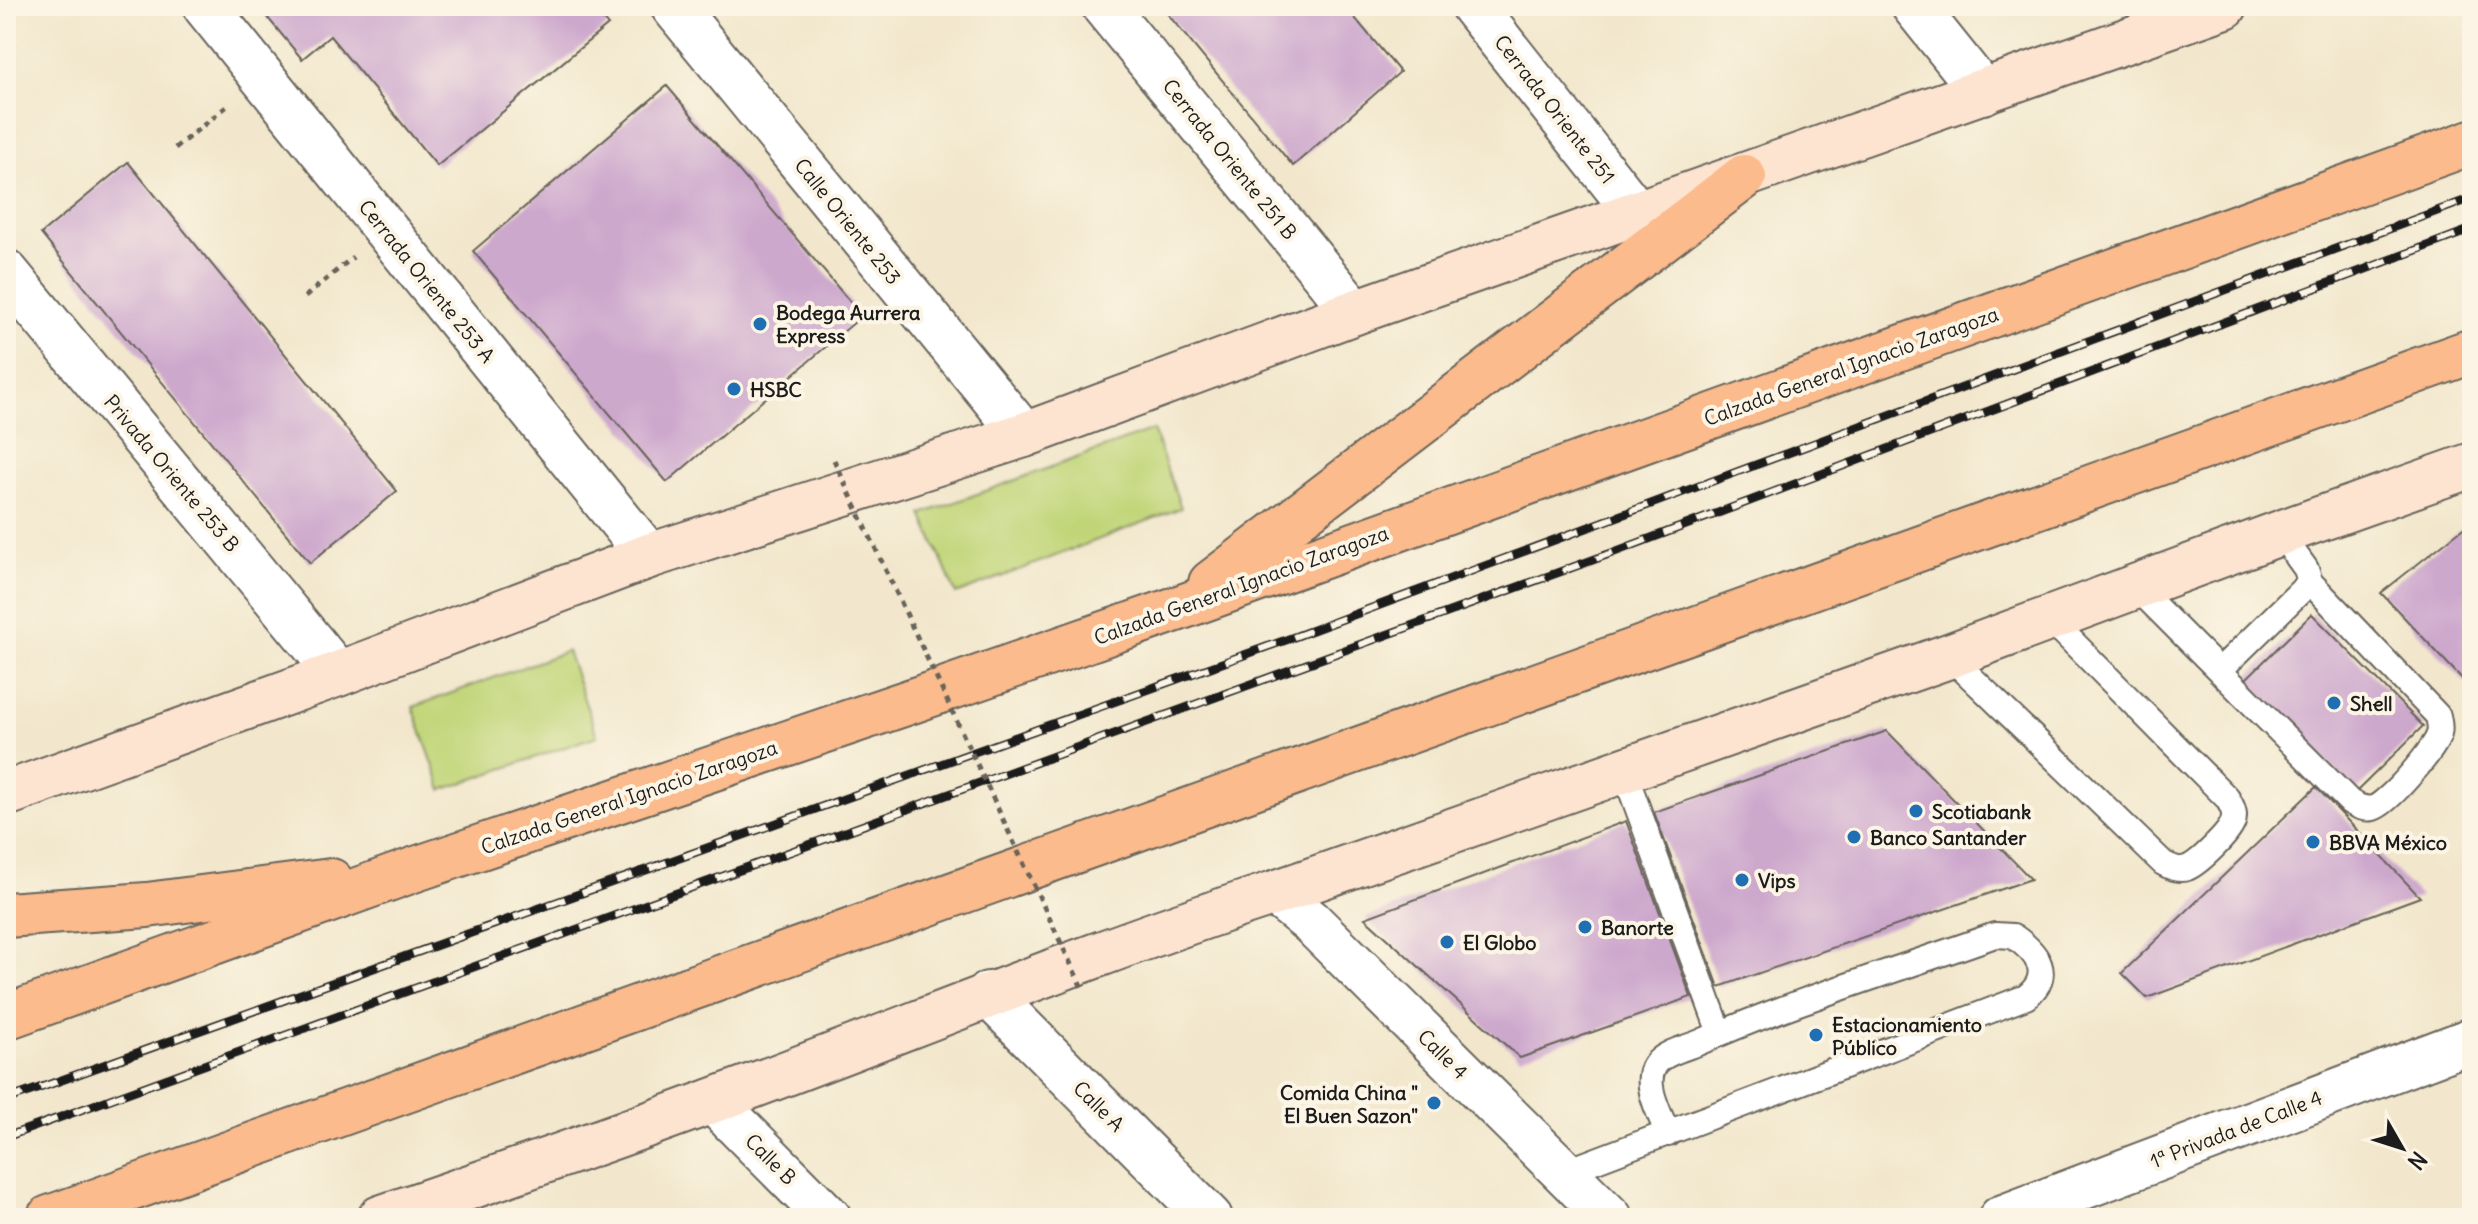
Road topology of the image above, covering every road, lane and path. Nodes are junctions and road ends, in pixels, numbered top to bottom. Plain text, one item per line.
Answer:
1 (205, 6) edge
2 (673, 6) edge
3 (1104, 6) edge
4 (1473, 6) edge
5 (1914, 6) edge
6 (2225, 6) edge
7 (263, 77) junction
8 (1983, 92) junction
9 (2472, 142) edge
10 (175, 148) dead end
11 (1744, 177) junction
12 (1636, 212) junction
13 (386, 230) junction
14 (6, 272) edge
15 (305, 297) dead end
16 (1355, 312) junction
17 (2472, 351) edge
18 (1024, 435) junction
19 (834, 460) dead end
20 (2472, 465) edge
21 (2280, 533) junction
22 (649, 556) junction
23 (2310, 582) junction
24 (2135, 586) junction
25 (1179, 608) junction
26 (2050, 619) junction
27 (1949, 656) junction
28 (2220, 670) junction
29 (338, 674) junction
30 (1624, 771) junction
31 (9, 788) edge
32 (413, 870) junction
33 (1275, 893) junction
34 (6, 915) edge
35 (1084, 992) dead end
36 (988, 994) junction
37 (6, 1017) edge
38 (1720, 1033) junction
39 (2472, 1040) edge
40 (713, 1101) junction
41 (1668, 1134) junction
42 (1562, 1173) junction
43 (441, 1209) edge
44 (49, 1218) edge
45 (380, 1218) edge
46 (829, 1218) edge
47 (1210, 1218) edge
48 (1610, 1218) edge
49 (2001, 1218) edge

1 - 7 street, Cerrada Oriente 253 A
2 - 18 street, Calle Oriente 253
3 - 16 street, Cerrada Oriente 251 B
4 - 12 street, Cerrada Oriente 251
5 - 8 street
6 - 8 main road
7 - 10 path
7 - 13 street, Cerrada Oriente 253 A
8 - 11 main road
9 - 25 highway, Calzada General Ignacio Zaragoza
11 - 12 main road
11 - 25 highway
12 - 16 main road
13 - 15 path
13 - 22 street, Cerrada Oriente 253 A
14 - 29 street, Privada Oriente 253 B
16 - 18 main road
17 - 44 highway
18 - 22 main road
19 - 35 path, bridge
20 - 21 main road
21 - 23 lane
21 - 24 main road
22 - 29 main road
23 - 28 lane
23 - 28 lane
24 - 26 main road
24 - 28 lane
25 - 32 highway, Calzada General Ignacio Zaragoza
26 - 27 main road
26 - 27 lane
27 - 30 main road
29 - 31 main road
30 - 33 main road
30 - 38 lane
32 - 34 highway
32 - 37 highway, Calzada General Ignacio Zaragoza
33 - 36 main road
33 - 42 street, Calle 4
36 - 40 main road
36 - 47 street, Calle A
38 - 41 lane
38 - 41 lane
39 - 49 street, 1ª Privada de Calle 4
40 - 43 main road
40 - 46 street, Calle B
41 - 42 lane
42 - 48 street, Calle 4
43 - 45 main road

